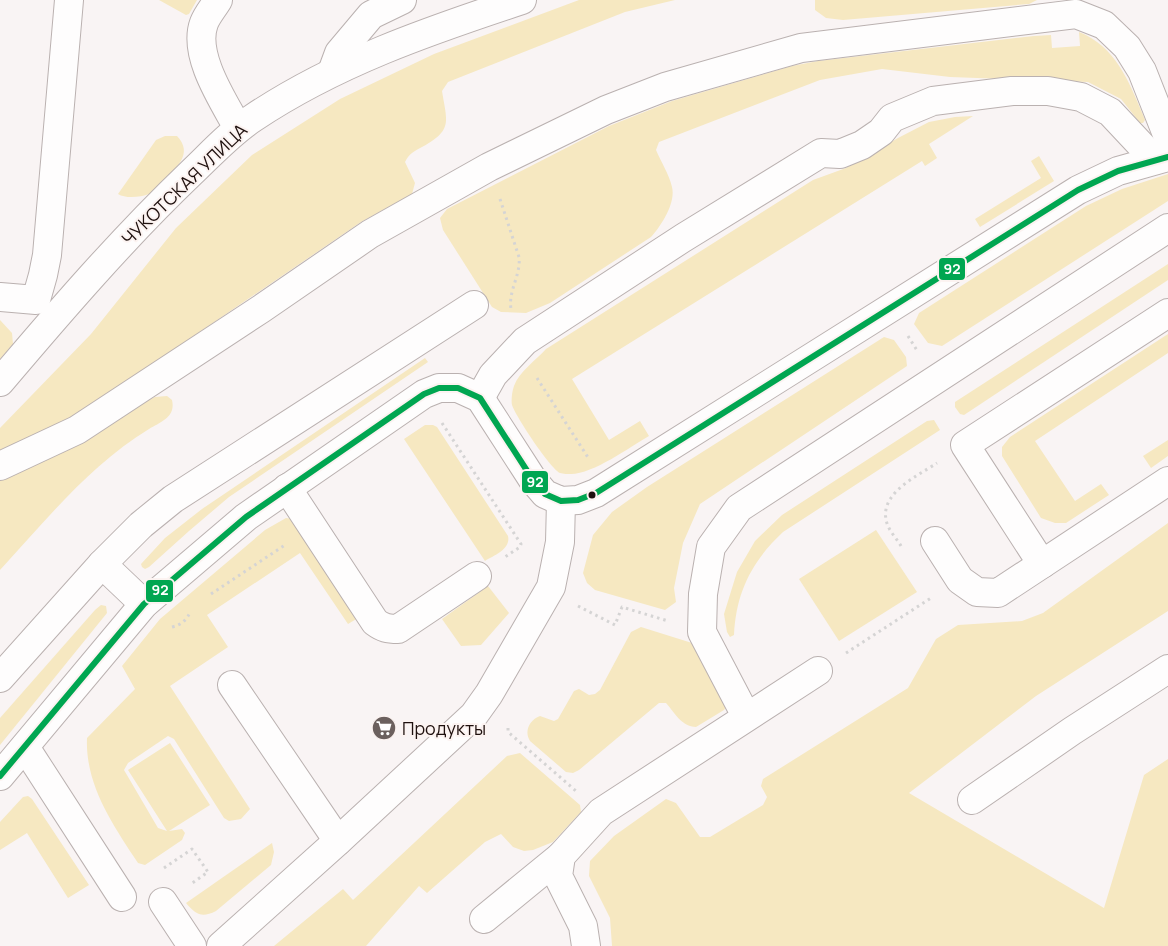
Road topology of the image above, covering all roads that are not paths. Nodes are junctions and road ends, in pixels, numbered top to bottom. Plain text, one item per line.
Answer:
1 (69, 0) edge
2 (218, 0) edge
3 (402, 0) edge
4 (522, 0) edge
5 (332, 72) junction
6 (238, 128) junction
7 (1164, 151) edge
8 (1168, 228) edge
9 (0, 296) edge
10 (474, 305) dead end
11 (47, 307) junction
12 (1168, 313) edge
13 (0, 382) edge
14 (480, 398) junction
15 (0, 466) edge
16 (1168, 481) edge
17 (287, 488) junction
18 (561, 500) junction
19 (935, 541) dead end
20 (102, 564) junction
21 (1042, 564) junction
22 (477, 576) dead end
23 (136, 613) junction
24 (1168, 669) edge
25 (818, 670) road end
26 (0, 678) edge
27 (232, 685) dead end
28 (746, 716) junction
29 (25, 747) junction
30 (0, 776) edge
31 (972, 800) dead end
32 (338, 841) junction
33 (560, 856) junction
34 (122, 896) dead end
35 (163, 902) dead end
36 (484, 919) dead end
37 (192, 946) edge
38 (221, 946) edge
39 (586, 946) edge

1 - 11 street
2 - 6 street
3 - 5 street
4 - 5 street, ЧУКОТСКАЯ УЛИЦА
5 - 6 street, ЧУКОТСКАЯ УЛИЦА
6 - 11 street, ЧУКОТСКАЯ УЛИЦА
7 - 14 street
7 - 15 street
7 - 18 street
8 - 28 street
9 - 11 street
10 - 20 street
11 - 13 street, ЧУКОТСКАЯ УЛИЦА
12 - 21 street
14 - 17 street
14 - 18 street
16 - 21 street
17 - 22 street
17 - 23 street
18 - 32 street
19 - 21 street
20 - 23 street
20 - 26 street
23 - 29 street
24 - 31 street
25 - 28 street
27 - 32 street
28 - 33 street
29 - 30 street
29 - 34 street
32 - 38 street
33 - 36 street
33 - 39 street
35 - 37 street

